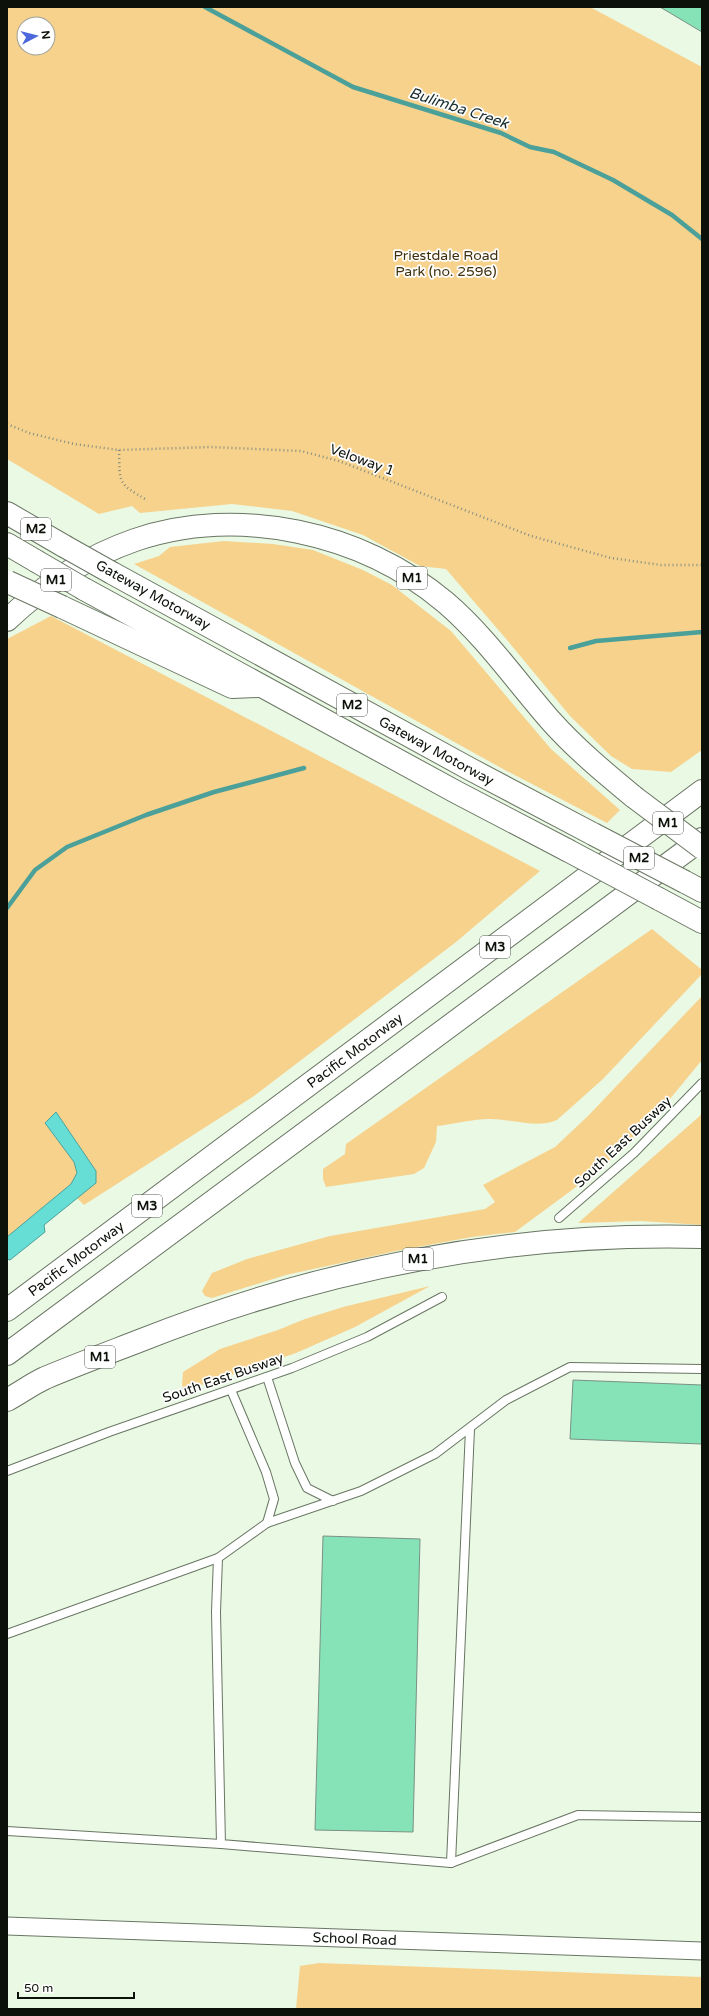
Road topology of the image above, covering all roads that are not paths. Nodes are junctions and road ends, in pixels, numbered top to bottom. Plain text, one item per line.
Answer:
1 (7, 513) edge
2 (7, 544) edge
3 (8, 582) edge
4 (7, 620) edge
5 (261, 686) junction
6 (702, 791) edge
7 (702, 839) edge
8 (702, 848) edge
9 (694, 886) edge
10 (702, 922) edge
11 (702, 1083) edge
12 (559, 1218) dead end
13 (702, 1237) edge
14 (648, 1238) junction
15 (702, 1251) edge
16 (442, 1297) dead end
17 (7, 1310) edge
18 (7, 1354) edge
19 (702, 1369) edge
20 (267, 1377) junction
21 (231, 1390) junction
22 (7, 1400) edge
23 (470, 1429) junction
24 (7, 1471) edge
25 (333, 1501) junction
26 (267, 1523) junction
27 (218, 1558) junction
28 (7, 1634) edge
29 (702, 1817) edge
30 (7, 1831) edge
31 (221, 1844) junction
32 (451, 1863) junction
33 (7, 1926) edge
34 (702, 1952) edge

1 - 9 highway, Gateway Motorway / M2, bridge
2 - 5 highway, Gateway Motorway / M2, bridge
3 - 5 highway, bridge
4 - 8 highway, M1, bridge
5 - 10 highway, Gateway Motorway / M2, bridge
6 - 17 highway, Pacific Motorway / M3
7 - 18 highway, M3
11 - 12 lane, South East Busway
13 - 14 highway, M1
14 - 15 highway
14 - 22 highway, M1
16 - 20 lane, South East Busway
19 - 23 lane
20 - 21 lane, South East Busway
20 - 25 lane
21 - 24 lane, South East Busway
21 - 26 lane
23 - 25 lane
23 - 32 lane
25 - 26 lane
26 - 27 lane
27 - 28 lane
27 - 31 lane
29 - 32 lane
30 - 31 lane
31 - 32 lane
33 - 34 street, School Road

